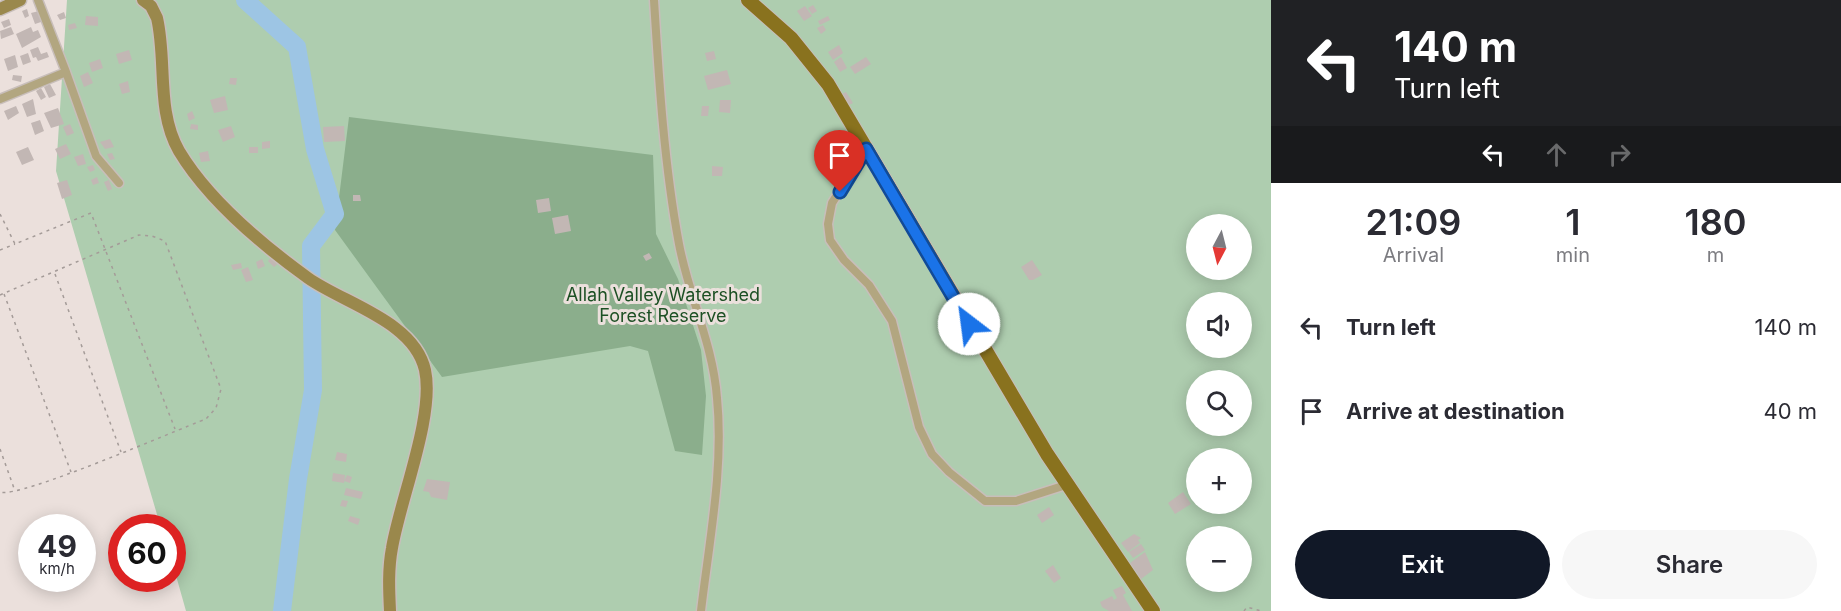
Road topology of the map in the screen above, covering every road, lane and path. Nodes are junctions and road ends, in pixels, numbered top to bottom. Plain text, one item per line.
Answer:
1 (20, 0) edge
2 (38, 0) edge
3 (143, 0) edge
4 (654, 0) edge
5 (748, 0) edge
6 (0, 9) edge
7 (66, 72) junction
8 (0, 99) edge
9 (866, 149) junction
10 (119, 183) dead end
11 (0, 214) edge
12 (15, 244) junction
13 (105, 249) junction
14 (0, 250) edge
15 (54, 273) junction
16 (4, 293) junction
17 (0, 295) edge
18 (175, 430) junction
19 (0, 449) edge
20 (121, 453) junction
21 (71, 472) junction
22 (1066, 485) junction
23 (15, 491) junction
24 (0, 492) edge
25 (390, 611) edge
26 (701, 611) edge
27 (1153, 611) edge
28 (1245, 611) edge
29 (1261, 611) edge

1 - 6 street
2 - 7 street
3 - 25 street
4 - 26 street
5 - 9 main road
7 - 8 street
7 - 10 street
9 - 22 main road
9 - 22 street
11 - 12 path
12 - 13 path
12 - 14 path
13 - 15 path
13 - 18 path
13 - 18 path
15 - 16 path
15 - 20 path
16 - 17 path
16 - 21 path
18 - 20 path
19 - 23 path
20 - 21 path
21 - 23 path
22 - 27 main road
23 - 24 path
28 - 29 path

